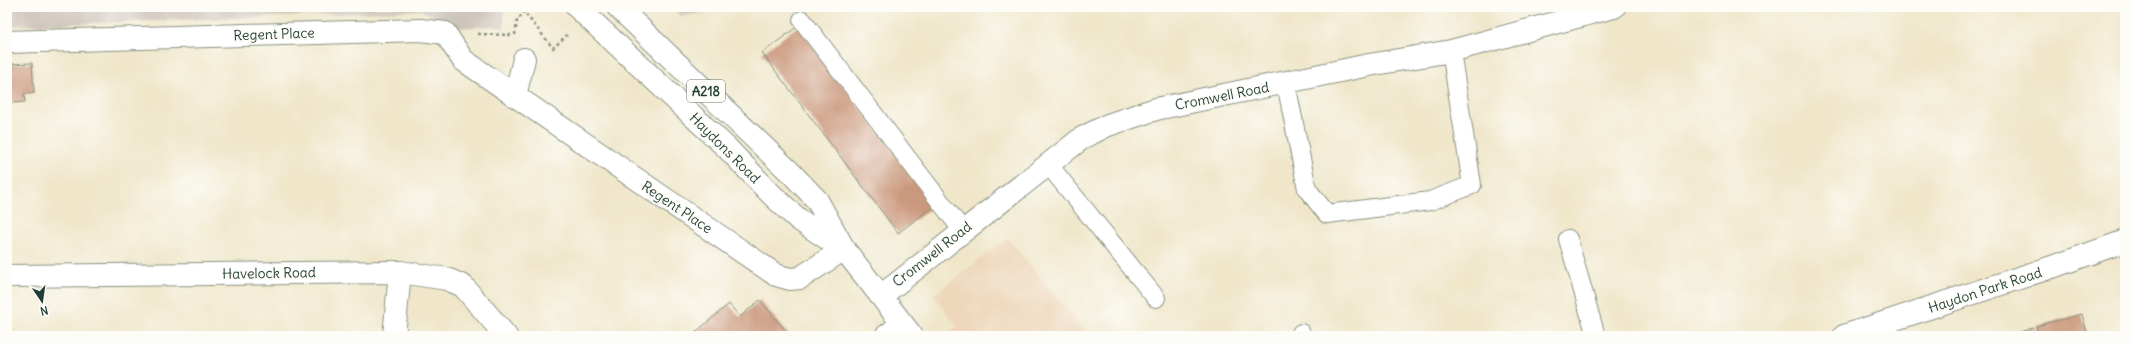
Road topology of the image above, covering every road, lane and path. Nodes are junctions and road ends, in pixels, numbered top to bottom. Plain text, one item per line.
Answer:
1 (517, 7) edge
2 (577, 7) edge
3 (618, 7) edge
4 (1614, 7) edge
5 (524, 12) junction
6 (802, 20) dead end
7 (445, 33) junction
8 (567, 35) dead end
9 (7, 42) edge
10 (1451, 51) junction
11 (524, 58) dead end
12 (1286, 83) junction
13 (514, 96) junction
14 (1048, 164) junction
15 (962, 230) junction
16 (1568, 239) dead end
17 (2125, 241) edge
18 (844, 249) junction
19 (400, 272) junction
20 (7, 276) edge
21 (881, 296) junction
22 (1156, 298) dead end
23 (900, 332) edge
24 (394, 336) edge
25 (506, 336) edge
26 (1596, 336) edge
27 (1844, 336) edge

1 - 5 path
2 - 18 street, Haydons Road / A218
3 - 18 street, Haydons Road / A218
4 - 10 street, Cromwell Road
5 - 7 path
5 - 8 path
6 - 15 lane
7 - 9 street, Regent Place
7 - 13 street, Regent Place
10 - 12 street, Cromwell Road
10 - 12 lane
11 - 13 street
12 - 14 street, Cromwell Road
13 - 18 street, Regent Place
14 - 15 street, Cromwell Road
14 - 22 lane
15 - 21 street, Cromwell Road
16 - 26 lane
17 - 27 street, Haydon Park Road
18 - 21 street, Haydons Road / A218
19 - 20 street, Havelock Road
19 - 24 street
19 - 25 street, Havelock Road
21 - 23 street, Haydons Road / A218

